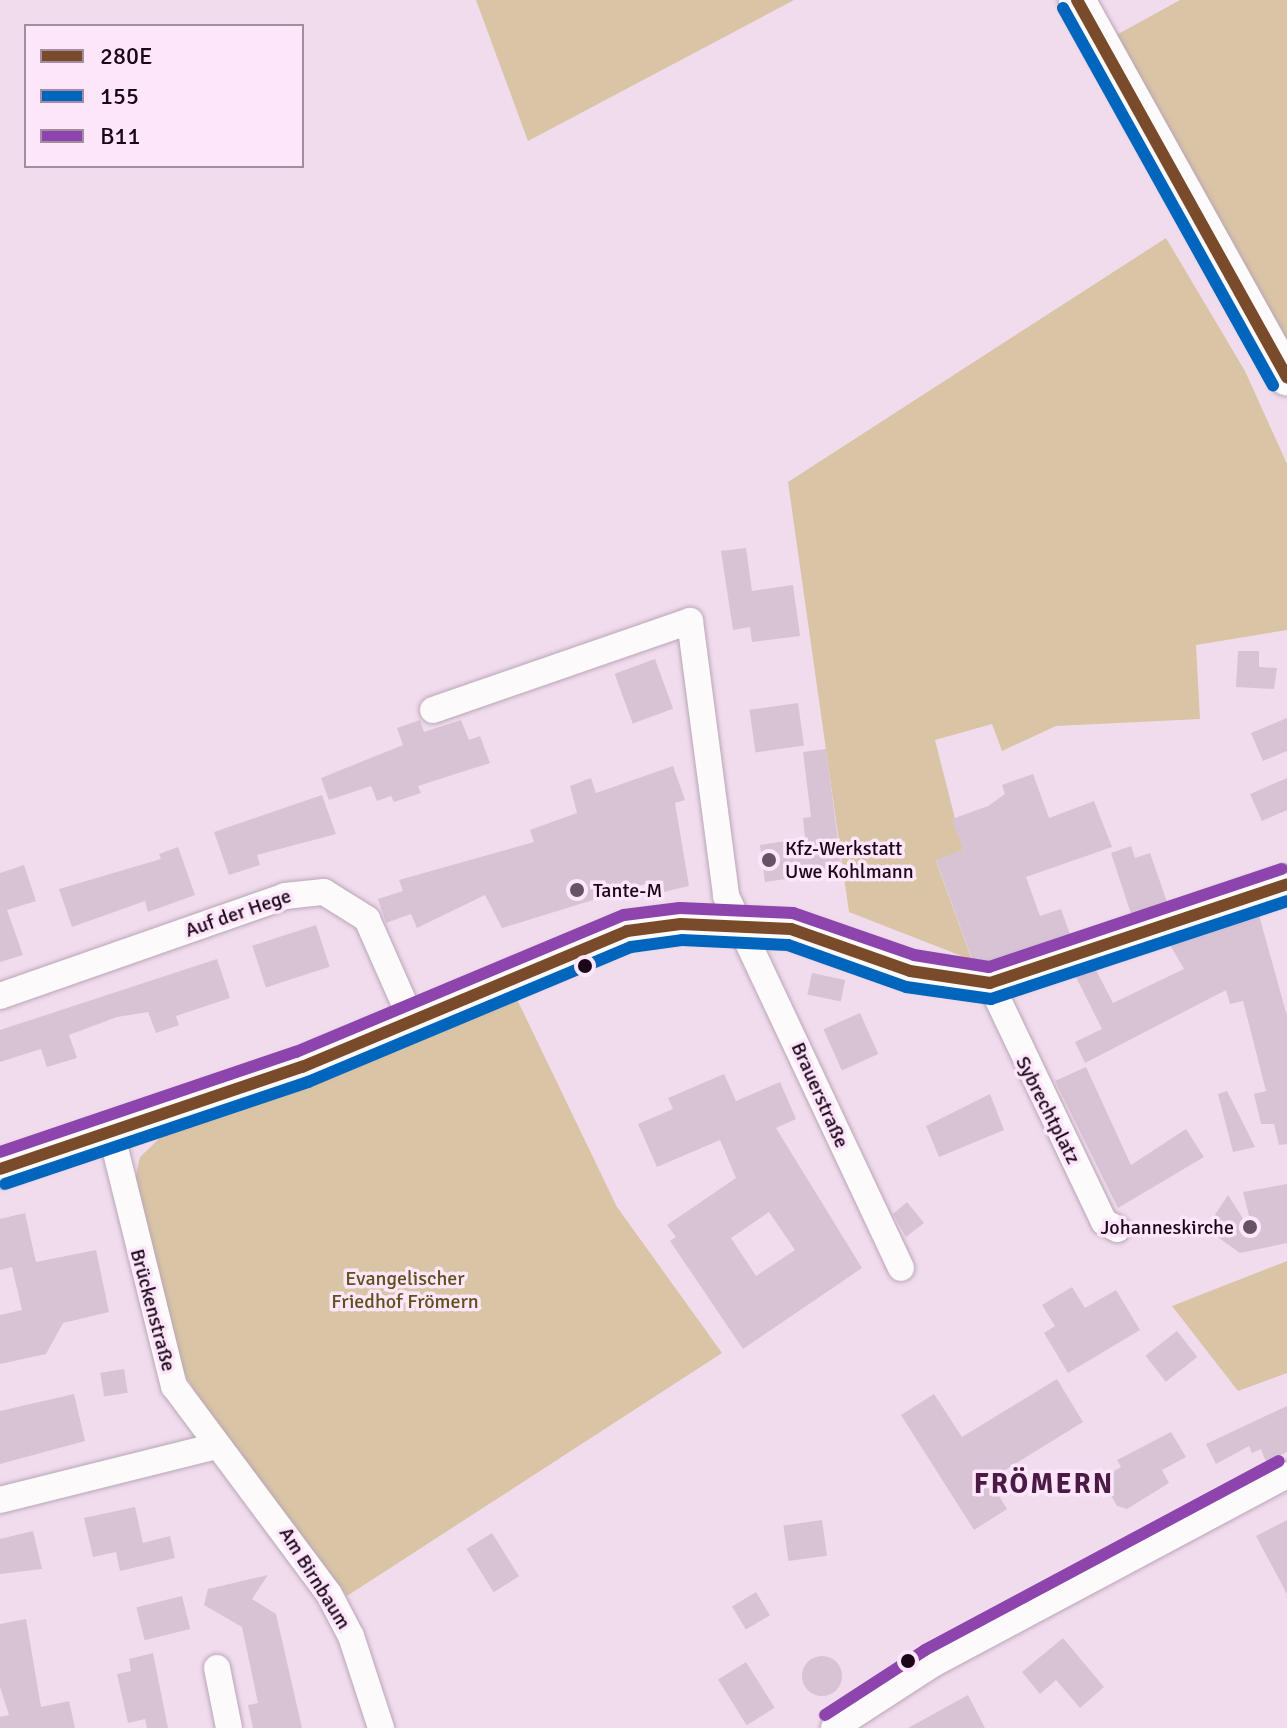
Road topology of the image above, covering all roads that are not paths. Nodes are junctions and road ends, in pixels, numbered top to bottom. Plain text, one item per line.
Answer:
1 (1077, 0) edge
2 (1287, 377) edge
3 (433, 710) dead end
4 (1287, 884) edge
5 (736, 924) junction
6 (990, 983) junction
7 (0, 996) edge
8 (412, 1021) junction
9 (111, 1132) junction
10 (0, 1169) edge
11 (1117, 1229) dead end
12 (901, 1268) dead end
13 (217, 1446) junction
14 (1287, 1475) edge
15 (0, 1500) edge
16 (217, 1668) dead end
17 (229, 1728) edge
18 (381, 1728) edge
19 (834, 1728) edge

1 - 2 main road
3 - 5 street, Brauerstraße
4 - 6 main road
5 - 6 main road
5 - 8 main road
5 - 12 street, Brauerstraße
6 - 11 street, Sybrechtplatz
7 - 8 street, Auf der Hege
8 - 9 main road
9 - 10 main road
9 - 13 street, Brückenstraße
13 - 15 street
13 - 18 street, Am Birnbaum
14 - 19 street
16 - 17 street

